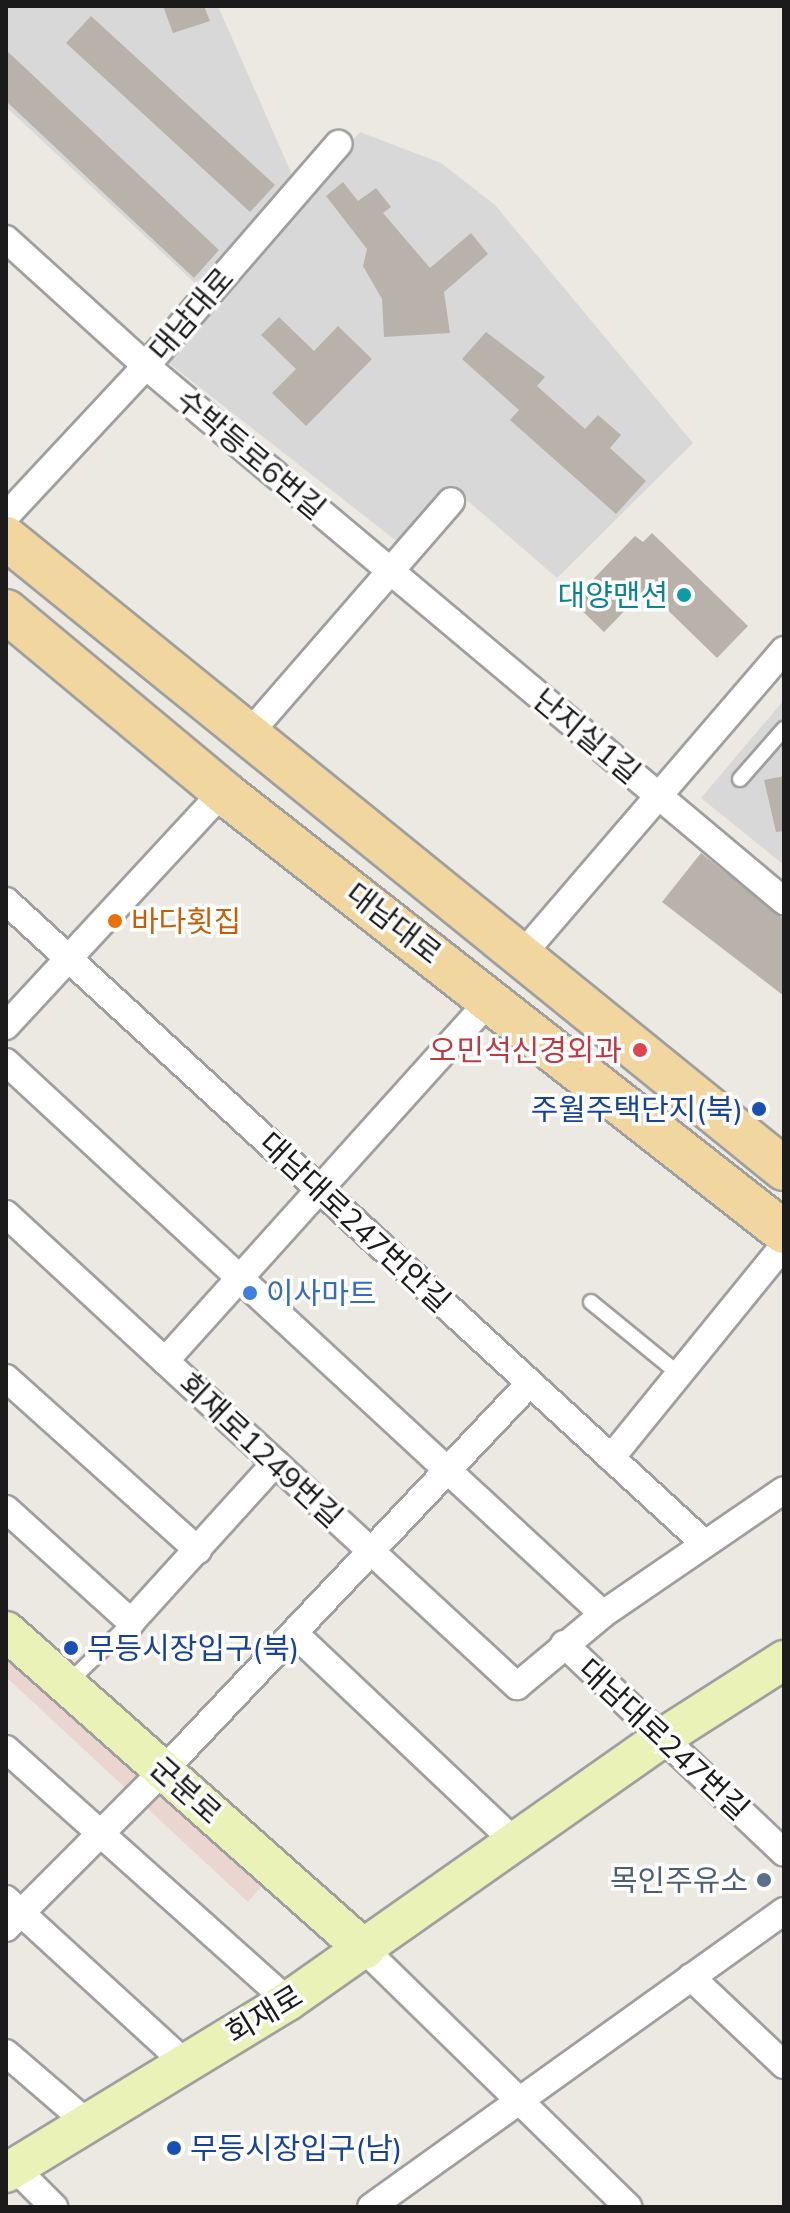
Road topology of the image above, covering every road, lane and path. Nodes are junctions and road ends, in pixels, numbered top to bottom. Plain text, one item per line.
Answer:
1 (338, 144) dead end
2 (6, 239) edge
3 (146, 366) junction
4 (451, 501) dead end
5 (6, 516) edge
6 (6, 538) edge
7 (390, 570) junction
8 (6, 611) edge
9 (784, 650) edge
10 (784, 729) edge
11 (247, 736) junction
12 (740, 779) dead end
13 (223, 792) junction
14 (657, 794) junction
15 (6, 901) edge
16 (784, 901) edge
17 (520, 957) junction
18 (68, 959) junction
19 (492, 998) junction
20 (6, 1026) edge
21 (6, 1062) edge
22 (784, 1169) edge
23 (320, 1190) junction
24 (6, 1214) edge
25 (784, 1232) edge
26 (784, 1245) edge
27 (240, 1279) junction
28 (591, 1302) dead end
29 (165, 1361) junction
30 (679, 1374) junction
31 (6, 1378) edge
32 (530, 1383) junction
33 (611, 1458) junction
34 (275, 1463) junction
35 (447, 1472) junction
36 (784, 1490) edge
37 (6, 1509) edge
38 (704, 1543) junction
39 (198, 1550) junction
40 (371, 1552) junction
41 (603, 1614) junction
42 (131, 1622) junction
43 (6, 1631) edge
44 (294, 1633) junction
45 (564, 1644) junction
46 (784, 1660) edge
47 (67, 1683) junction
48 (662, 1738) junction
49 (6, 1749) edge
50 (164, 1770) junction
51 (100, 1835) junction
52 (514, 1841) junction
53 (784, 1853) edge
54 (784, 1911) edge
55 (11, 1913) edge
56 (365, 1950) junction
57 (691, 1977) junction
58 (288, 2001) junction
59 (6, 2053) edge
60 (184, 2062) junction
61 (784, 2065) edge
62 (519, 2104) junction
63 (85, 2121) junction
64 (10, 2170) edge
65 (54, 2207) edge
66 (371, 2207) edge
67 (628, 2207) edge

1 - 3 street, 대남대로
2 - 3 street, 수박등로6번길
3 - 5 street, 대남대로
3 - 7 street, 수박등로6번길
4 - 7 street
6 - 11 main road, 대남대로
7 - 11 street
7 - 14 street, 난지실1길
8 - 13 main road, 대남대로
9 - 14 street
10 - 12 lane
11 - 17 main road, 대남대로
13 - 18 street
13 - 19 main road, 대남대로
14 - 16 street, 난지실1길
14 - 17 street
15 - 18 street, 대남대로247번안길
17 - 22 main road, 대남대로
18 - 20 street
18 - 23 street, 대남대로247번안길
19 - 23 street
19 - 25 main road, 대남대로
21 - 27 street
23 - 27 street
23 - 32 street, 대남대로247번안길
24 - 29 street, 회재로1249번길
26 - 30 street
27 - 29 street
27 - 35 street
28 - 30 lane
29 - 34 street, 회재로1249번길
30 - 33 street
31 - 39 street
32 - 33 street, 대남대로247번안길
32 - 35 street
33 - 38 street, 대남대로247번안길
34 - 39 street
34 - 40 street, 회재로1249번길
35 - 40 street
35 - 41 street
36 - 38 street, 대남대로247번길
37 - 42 street
38 - 41 street, 대남대로247번길
39 - 42 street
40 - 44 street
40 - 45 street, 회재로1249번길
41 - 45 street, 대남대로247번길
42 - 47 lane
43 - 47 main road, 군분로
44 - 50 street
44 - 52 street
45 - 48 street, 대남대로247번길
46 - 48 main road, 회재로
47 - 50 main road, 군분로
48 - 52 main road, 회재로
48 - 53 street, 대남대로247번길
49 - 51 street
50 - 51 street
50 - 56 main road, 군분로
51 - 55 street
51 - 58 street
52 - 56 main road, 회재로
54 - 57 street
55 - 60 street
56 - 58 main road, 회재로
56 - 62 street
57 - 61 street
57 - 62 street
58 - 60 main road, 회재로
59 - 63 street
60 - 63 main road, 회재로
62 - 66 street
62 - 67 street
63 - 64 main road, 회재로
64 - 65 street

